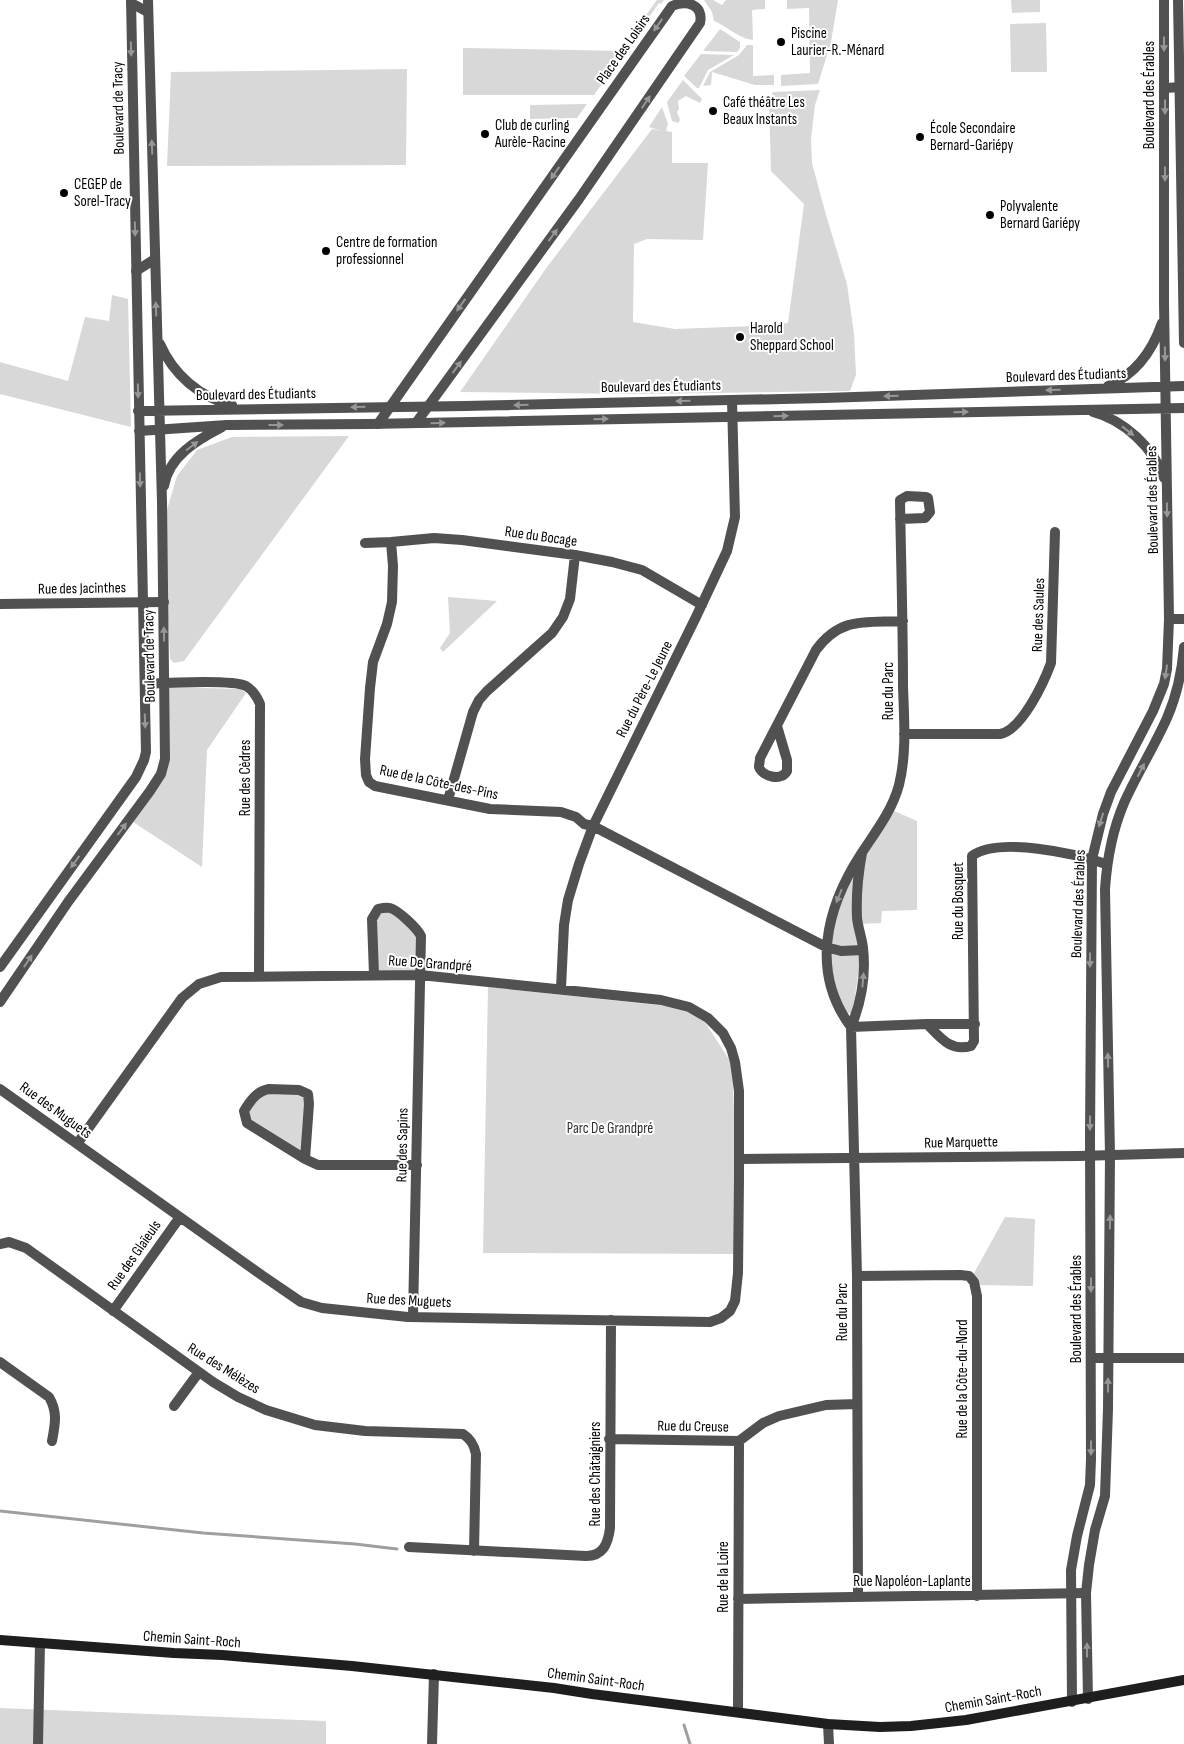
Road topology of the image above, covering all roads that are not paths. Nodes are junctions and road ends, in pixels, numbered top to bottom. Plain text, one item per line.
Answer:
1 (148, 0) edge
2 (1164, 0) edge
3 (1178, 0) edge
4 (131, 2) edge
5 (148, 12) junction
6 (1182, 87) edge
7 (1164, 88) junction
8 (155, 259) junction
9 (136, 271) junction
10 (1164, 303) junction
11 (158, 339) junction
12 (1184, 343) edge
13 (1184, 386) edge
14 (1166, 387) junction
15 (1102, 388) junction
16 (732, 400) junction
17 (389, 406) junction
18 (429, 406) junction
19 (245, 408) junction
20 (1166, 408) junction
21 (1184, 408) edge
22 (160, 410) junction
23 (1085, 410) junction
24 (138, 411) junction
25 (732, 417) junction
26 (416, 423) junction
27 (378, 424) junction
28 (227, 425) junction
29 (139, 431) junction
30 (160, 431) junction
31 (1167, 488) junction
32 (162, 502) junction
33 (900, 519) dead end
34 (1055, 532) dead end
35 (391, 542) junction
36 (365, 543) dead end
37 (575, 555) junction
38 (142, 602) junction
39 (164, 602) junction
40 (0, 604) edge
41 (702, 605) junction
42 (1168, 619) junction
43 (1184, 619) edge
44 (903, 621) junction
45 (1184, 647) edge
46 (165, 683) junction
47 (144, 684) junction
48 (777, 726) junction
49 (904, 734) junction
50 (448, 800) junction
51 (593, 826) junction
52 (862, 853) junction
53 (1092, 859) junction
54 (1106, 864) junction
55 (64, 879) junction
56 (78, 889) junction
57 (826, 946) junction
58 (863, 950) junction
59 (0, 968) edge
60 (374, 974) junction
61 (420, 975) junction
62 (259, 976) junction
63 (560, 988) junction
64 (0, 1002) edge
65 (927, 1024) junction
66 (974, 1024) junction
67 (850, 1027) junction
68 (0, 1089) edge
69 (77, 1144) junction
70 (1184, 1153) edge
71 (1090, 1155) junction
72 (1110, 1155) junction
73 (854, 1158) junction
74 (305, 1159) junction
75 (739, 1159) junction
76 (417, 1165) junction
77 (180, 1217) junction
78 (0, 1244) edge
79 (857, 1276) junction
80 (113, 1311) junction
81 (413, 1316) junction
82 (611, 1320) junction
83 (1108, 1357) junction
84 (1091, 1358) junction
85 (1184, 1358) edge
86 (0, 1362) edge
87 (199, 1372) junction
88 (857, 1404) junction
89 (174, 1406) dead end
90 (610, 1439) junction
91 (52, 1441) dead end
92 (739, 1441) junction
93 (409, 1547) dead end
94 (474, 1551) junction
95 (1070, 1593) junction
96 (1086, 1593) junction
97 (858, 1596) junction
98 (978, 1596) junction
99 (738, 1599) junction
100 (0, 1640) edge
101 (40, 1643) junction
102 (434, 1674) junction
103 (1184, 1680) edge
104 (1088, 1699) junction
105 (1072, 1702) junction
106 (738, 1712) junction
107 (828, 1724) junction
108 (38, 1744) edge
109 (432, 1744) edge
110 (828, 1744) edge

1 - 5 street, Boulevard de Tracy
2 -> 7 street, Boulevard des Érables
3 - 6 street, Boulevard des Érables
4 - 5 street, Boulevard de Tracy
4 -> 9 street, Boulevard de Tracy
8 -> 5 street, Boulevard de Tracy
6 - 7 street
6 - 12 street, Boulevard des Érables
7 -> 10 street, Boulevard des Érables
8 - 9 street
11 -> 8 street, Boulevard de Tracy
9 -> 24 street, Boulevard de Tracy
10 -> 14 street, Boulevard des Érables
10 - 15 street
11 - 19 street
11 - 22 street, Boulevard de Tracy
13 - 14 street, Boulevard des Étudiants
14 - 15 street, Boulevard des Étudiants
14 - 20 street, Boulevard des Érables
15 -> 16 street, Boulevard des Étudiants
16 -> 18 street, Boulevard des Étudiants
16 - 25 street, Rue du Père-Le Jeune
17 - 18 street, Boulevard des Étudiants
18 -> 17 street, Place des Loisirs
17 -> 19 street, Boulevard des Étudiants
17 - 27 street, Place des Loisirs
18 - 26 street, Place des Loisirs
19 - 22 street, Boulevard des Étudiants
20 - 21 street, Boulevard des Étudiants
20 - 23 street, Boulevard des Étudiants
20 - 31 street, Boulevard des Érables
22 - 24 street, Boulevard des Étudiants
22 - 30 street, Boulevard de Tracy
25 -> 23 street, Boulevard des Étudiants
23 -> 31 street
24 - 29 street, Boulevard de Tracy
26 -> 25 street, Boulevard des Étudiants
25 - 41 street, Rue du Père-Le Jeune
26 - 27 street, Boulevard des Étudiants
28 -> 27 street, Boulevard des Étudiants
28 - 30 street, Boulevard des Étudiants
32 -> 28 street
29 - 30 street, Boulevard des Étudiants
29 -> 38 street, Boulevard de Tracy
30 - 32 street, Boulevard de Tracy
31 -> 42 street, Boulevard des Érables
32 - 39 street, Boulevard de Tracy
33 - 44 street, Rue du Parc
34 - 49 street, Rue des Saules
35 - 36 street, Rue du Bocage
35 - 37 street, Rue du Bocage
35 - 50 street, Rue de la Côte-des-Pins
37 - 41 street, Rue du Bocage
37 - 50 street
38 - 39 street, Rue des Jacinthes
38 - 40 street, Rue des Jacinthes
38 - 47 street, Boulevard de Tracy
46 -> 39 street, Boulevard de Tracy
41 - 51 street, Rue du Père-Le Jeune
42 - 43 street
42 -> 53 street, Boulevard des Érables
44 - 48 street
44 - 49 street, Rue du Parc
54 -> 45 street, Boulevard des Érables
46 - 47 street, Rue des Cèdres
56 -> 46 street, Boulevard de Tracy
46 - 62 street, Rue des Cèdres
47 -> 55 street, Boulevard de Tracy
48 - 48 street
49 - 52 street, Rue du Parc
50 - 51 street, Rue de la Côte-des-Pins
51 - 57 street, Rue de la Côte-des-Pins
51 - 63 street, Rue du Père-Le Jeune
52 -> 57 street, Rue du Parc
52 - 58 street, Rue du Parc
53 - 54 street, Rue du Bosquet
53 - 66 street, Rue du Bosquet
53 -> 71 street, Boulevard des Érables
72 -> 54 street, Boulevard des Érables
55 - 56 street
55 - 59 street, Boulevard de Tracy
64 -> 56 street, Boulevard de Tracy
57 - 58 street, Rue de la Côte-des-Pins
57 - 67 street, Rue du Parc
67 -> 58 street, Rue du Parc
60 - 61 street, Rue De Grandpré
60 - 61 street, Rue des Sapins
60 - 62 street, Rue De Grandpré
61 - 63 street, Rue De Grandpré
61 - 76 street, Rue des Sapins
62 - 69 street, Rue De Grandpré
63 - 75 street, Rue De Grandpré
65 - 66 street
65 - 66 street, Rue du Bosquet
65 - 67 street
67 - 73 street, Rue du Parc
68 - 69 street, Rue des Muguets
69 - 77 street, Rue des Muguets
70 - 72 street, Rue Marquette
71 - 72 street, Rue Marquette
71 - 73 street, Rue Marquette
71 -> 84 street, Boulevard des Érables
83 -> 72 street, Boulevard des Érables
73 - 75 street, Rue Marquette
73 - 79 street, Rue du Parc
74 - 74 street
74 - 76 street
75 - 82 street, Rue des Muguets
76 - 81 street, Rue des Sapins
77 - 80 street, Rue des Glaïeuls
77 - 81 street, Rue des Muguets
78 - 80 street, Rue des Mélèzes
79 - 88 street, Rue du Parc
79 - 98 street, Rue de la Côte-du-Nord
80 - 87 street, Rue des Mélèzes
81 - 82 street, Rue des Muguets
82 - 90 street, Rue des Châtaigniers
83 - 84 street
83 - 85 street
96 -> 83 street, Boulevard des Érables
84 -> 95 street, Boulevard des Érables
86 - 91 street
87 - 89 street
87 - 94 street, Rue des Mélèzes
88 - 92 street, Rue du Creuse
88 - 97 street, Rue du Parc
90 - 92 street, Rue du Creuse
90 - 94 street, Rue des Châtaigniers
92 - 99 street, Rue de la Loire
93 - 94 street, Rue des Châtaigniers
95 - 96 street, Rue Napoléon-Laplante
95 - 98 street, Rue Napoléon-Laplante
95 - 105 street, Boulevard des Érables
104 -> 96 street, Boulevard des Érables
97 - 98 street, Rue Napoléon-Laplante
97 - 99 street, Rue Napoléon-Laplante
99 - 106 street, Rue de la Loire
100 - 101 main road, Chemin Saint-Roch
101 - 102 main road, Chemin Saint-Roch
101 - 108 street
102 - 106 main road, Chemin Saint-Roch
102 - 109 street
103 - 104 main road, Chemin Saint-Roch
104 - 105 main road, Chemin Saint-Roch
105 - 107 main road, Chemin Saint-Roch
106 - 107 main road, Chemin Saint-Roch
107 - 110 street

